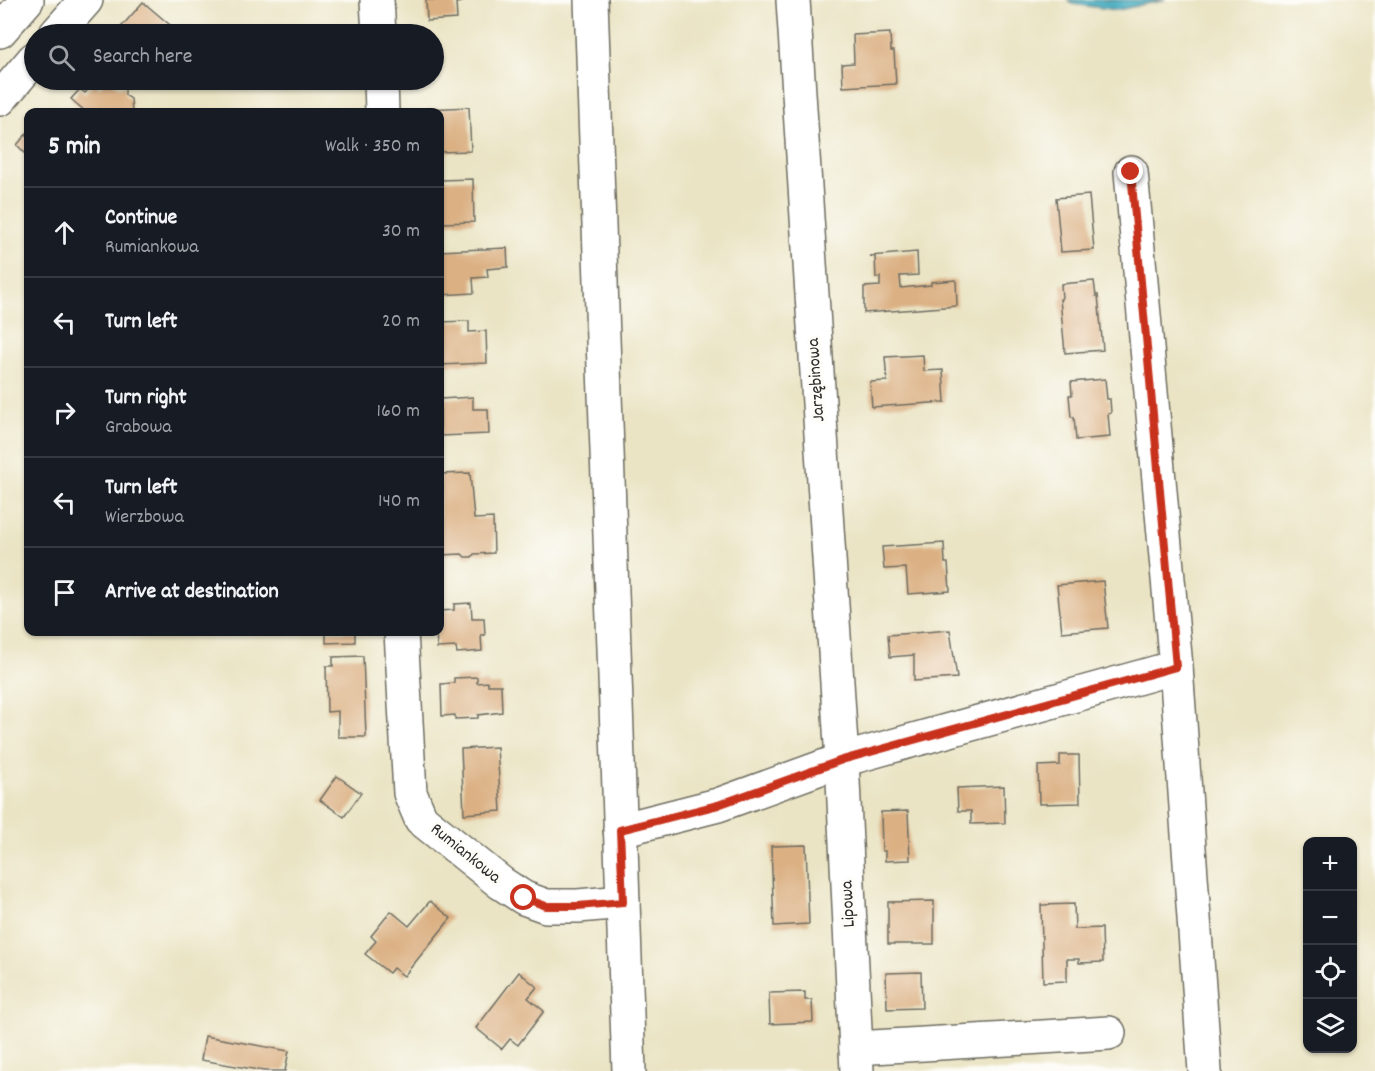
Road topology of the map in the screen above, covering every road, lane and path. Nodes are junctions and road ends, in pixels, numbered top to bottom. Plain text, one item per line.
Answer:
1 (27, 0) edge
2 (86, 0) edge
3 (377, 0) edge
4 (591, 0) edge
5 (793, 0) edge
6 (65, 24) edge
7 (378, 24) edge
8 (0, 31) edge
9 (24, 71) edge
10 (381, 90) edge
11 (0, 99) edge
12 (382, 108) edge
13 (1131, 172) dead end
14 (400, 636) edge
15 (1176, 667) junction
16 (842, 760) junction
17 (620, 830) junction
18 (623, 902) junction
19 (1109, 1033) dead end
20 (856, 1059) edge
21 (629, 1071) edge
22 (1205, 1071) edge

1 - 8 street
2 - 6 street
3 - 7 street
4 - 17 street
5 - 16 street, Jarzębinowa
9 - 11 street
10 - 12 street
13 - 15 street
14 - 18 street, Rumiankowa
15 - 16 street
15 - 22 street
16 - 17 street
16 - 20 street, Lipowa
17 - 18 street
18 - 21 street
19 - 20 street, Lipowa

